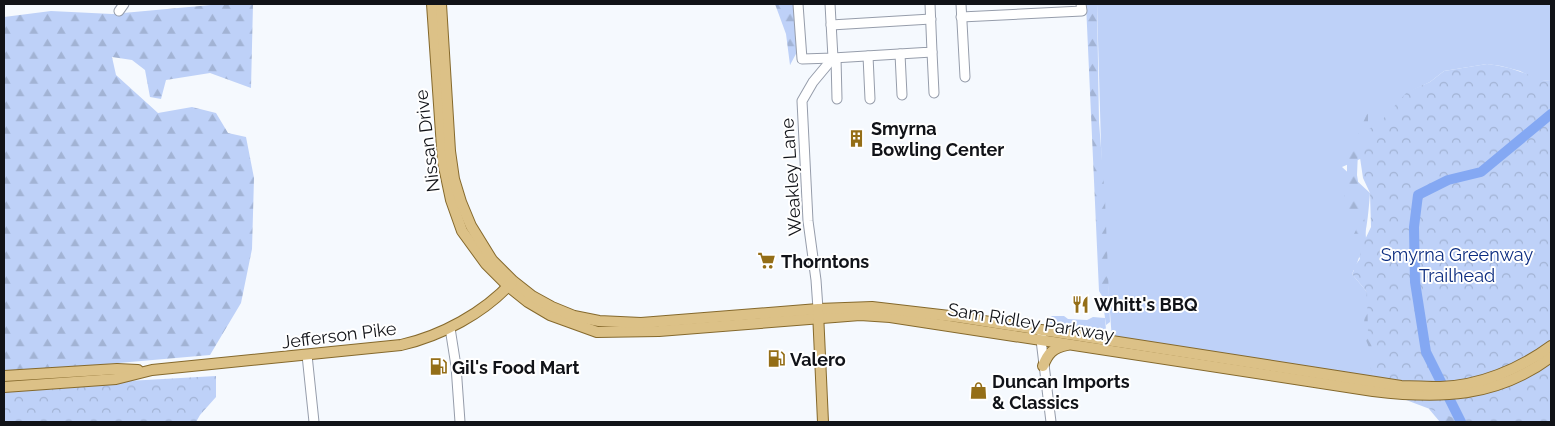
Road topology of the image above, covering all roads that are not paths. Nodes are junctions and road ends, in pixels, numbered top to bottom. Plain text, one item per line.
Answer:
1 (432, 4) edge
2 (441, 4) edge
3 (798, 4) edge
4 (830, 4) edge
5 (930, 4) edge
6 (961, 4) edge
7 (1081, 4) edge
8 (961, 17) junction
9 (931, 19) junction
10 (831, 25) junction
11 (932, 52) junction
12 (900, 54) junction
13 (868, 56) junction
14 (834, 58) junction
15 (965, 77) dead end
16 (934, 94) dead end
17 (902, 95) dead end
18 (837, 98) dead end
19 (870, 99) dead end
20 (510, 284) junction
21 (818, 314) junction
22 (450, 328) junction
23 (1041, 336) junction
24 (1072, 345) junction
25 (1551, 346) edge
26 (308, 355) junction
27 (1551, 357) edge
28 (1043, 366) junction
29 (152, 370) junction
30 (4, 376) edge
31 (4, 386) edge
32 (1463, 388) junction
33 (314, 422) edge
34 (460, 422) edge
35 (823, 422) edge
36 (1051, 422) edge

1 - 20 main road, Nissan Drive
2 - 20 main road, Nissan Drive
3 - 14 street
4 - 10 street
5 - 9 street
6 - 8 street
7 - 8 street
8 - 15 street
9 - 10 street
9 - 11 street
10 - 14 street
11 - 12 street
11 - 16 street
12 - 13 street
12 - 17 street
13 - 14 street
13 - 19 street
14 - 18 street
14 - 21 street, Weakley Lane
20 - 21 main road, Sam Ridley Parkway
20 - 22 main road, Jefferson Pike
21 - 23 main road, Sam Ridley Parkway
21 - 35 main road, Weakley Lane
22 - 26 main road, Jefferson Pike
22 - 34 street
23 - 24 main road, Sam Ridley Parkway
23 - 28 street
23 - 32 main road, Sam Ridley Parkway
24 - 28 main road
24 - 32 main road, Sam Ridley Parkway
25 - 32 main road, Sam Ridley Parkway
26 - 29 main road, Jefferson Pike
26 - 33 street
27 - 32 main road, Sam Ridley Parkway
28 - 36 street
29 - 30 main road, Jefferson Pike
29 - 31 main road, Jefferson Pike

